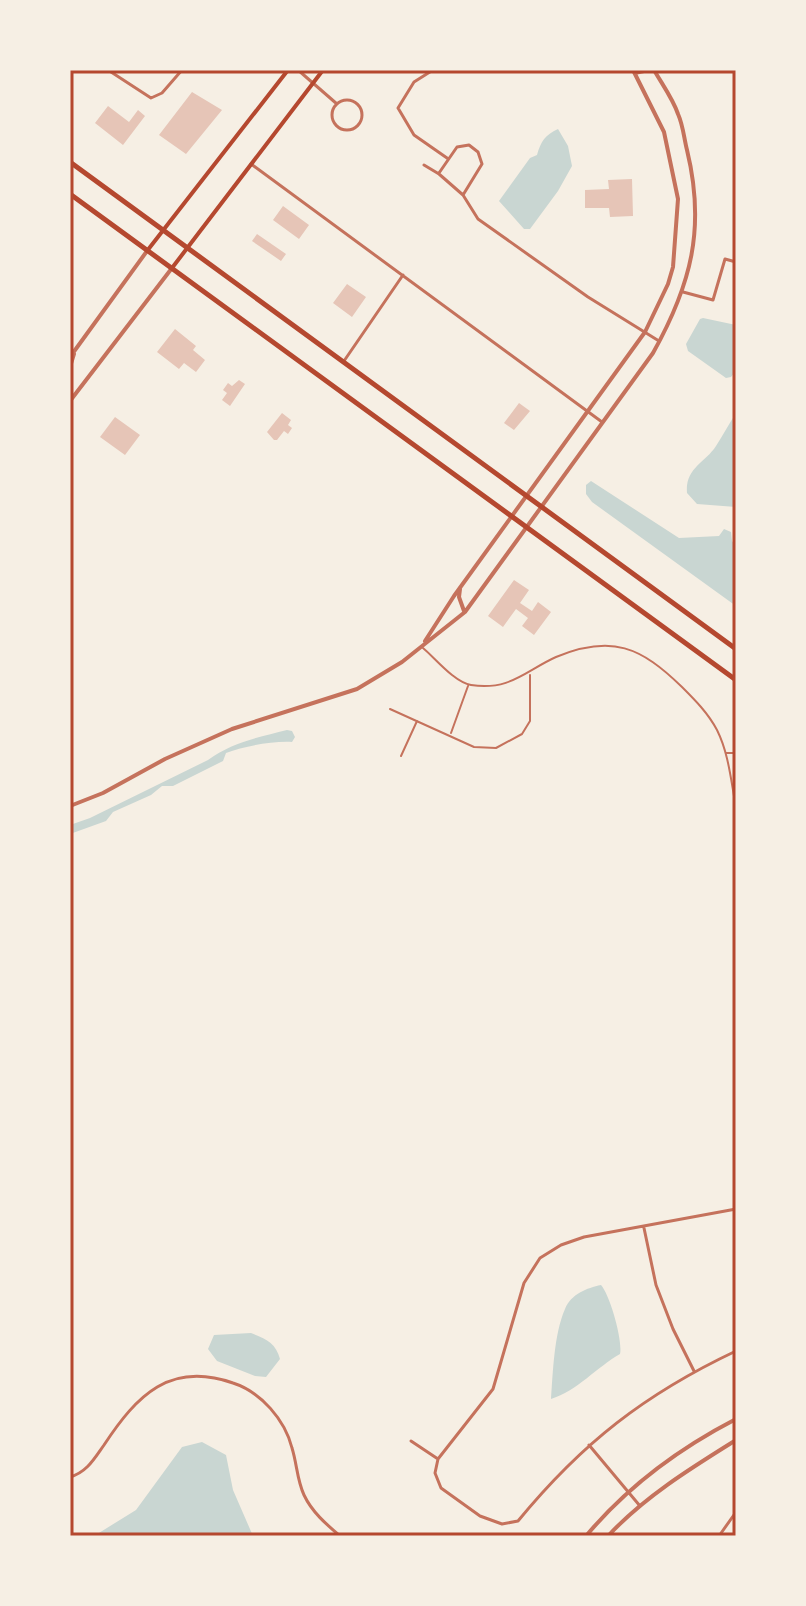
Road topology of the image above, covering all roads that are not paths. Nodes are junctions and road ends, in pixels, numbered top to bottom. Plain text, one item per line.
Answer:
1 (108, 70) edge
2 (182, 70) edge
3 (288, 70) edge
4 (298, 70) edge
5 (323, 70) edge
6 (433, 70) edge
7 (653, 70) edge
8 (636, 71) edge
9 (312, 83) junction
10 (337, 104) junction
11 (447, 158) junction
12 (70, 162) edge
13 (251, 164) junction
14 (424, 165) dead end
15 (439, 174) junction
16 (70, 194) edge
17 (463, 195) junction
18 (163, 230) junction
19 (188, 248) junction
20 (147, 251) junction
21 (736, 262) edge
22 (172, 268) junction
23 (403, 275) junction
24 (683, 292) junction
25 (645, 332) junction
26 (659, 341) junction
27 (74, 352) junction
28 (70, 357) edge
29 (343, 361) junction
30 (70, 367) edge
31 (70, 401) edge
32 (589, 412) junction
33 (602, 423) junction
34 (526, 496) junction
35 (543, 508) junction
36 (512, 516) junction
37 (528, 528) junction
38 (461, 587) junction
39 (465, 612) junction
40 (422, 647) junction
41 (736, 649) edge
42 (530, 674) junction
43 (736, 680) edge
44 (468, 685) junction
45 (390, 709) dead end
46 (417, 720) junction
47 (451, 735) junction
48 (726, 753) junction
49 (736, 753) edge
50 (401, 756) dead end
51 (70, 806) edge
52 (736, 807) edge
53 (736, 1209) edge
54 (644, 1226) junction
55 (736, 1351) edge
56 (694, 1371) junction
57 (736, 1419) edge
58 (736, 1440) edge
59 (411, 1441) dead end
60 (589, 1445) junction
61 (438, 1459) junction
62 (70, 1477) edge
63 (629, 1491) junction
64 (640, 1506) junction
65 (736, 1512) edge
66 (340, 1536) edge
67 (586, 1536) edge
68 (608, 1536) edge
69 (719, 1536) edge

1 - 2 street
3 - 18 main road
4 - 9 street
5 - 9 main road
6 - 11 street
7 - 8 street
7 - 24 street
8 - 25 street
9 - 10 street
9 - 13 main road
10 - 10 street
11 - 15 street
11 - 17 street
12 - 18 highway
13 - 19 main road
13 - 23 street
14 - 15 street
15 - 17 street
16 - 20 highway
17 - 25 street
18 - 19 highway
18 - 20 main road
19 - 22 main road
19 - 29 highway
20 - 22 highway
20 - 27 street
21 - 24 street
22 - 31 street
22 - 36 highway
23 - 29 street
23 - 32 street
24 - 26 street
25 - 26 street
25 - 32 street
26 - 33 street
27 - 28 street
27 - 30 street
29 - 34 highway
32 - 33 street
32 - 34 street
33 - 35 street
34 - 35 highway
34 - 36 street
35 - 37 street
35 - 41 highway
36 - 37 highway
36 - 38 street
37 - 39 street
37 - 43 highway
38 - 39 street
38 - 40 street
39 - 40 street
40 - 44 lane
40 - 51 street
42 - 44 lane
42 - 47 lane
42 - 48 lane
44 - 47 lane
45 - 46 lane
46 - 47 lane
46 - 50 lane
48 - 49 lane
48 - 52 lane
53 - 54 street
54 - 56 street
54 - 61 street
55 - 56 street
56 - 60 street
57 - 63 street
58 - 64 street
59 - 61 street
60 - 61 street
60 - 63 street
62 - 66 street
63 - 64 street
63 - 67 street
64 - 68 street
65 - 69 street

